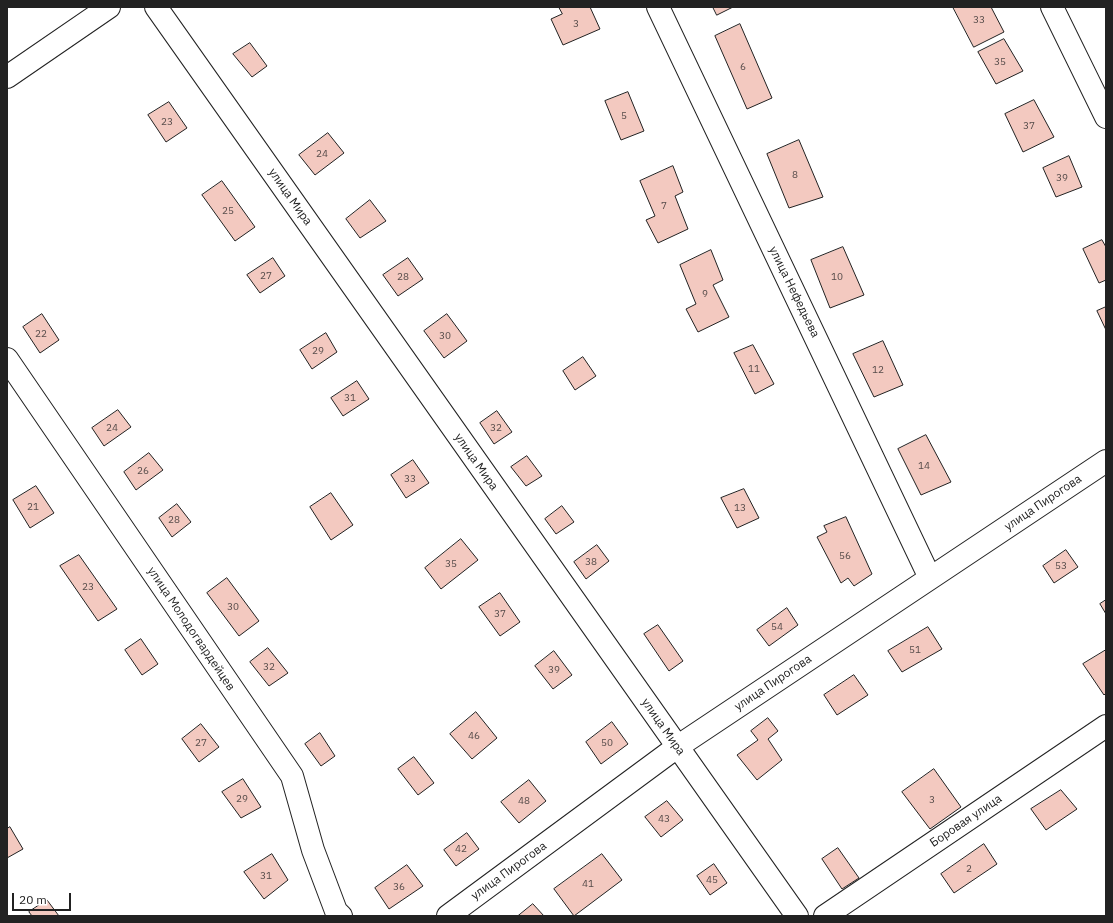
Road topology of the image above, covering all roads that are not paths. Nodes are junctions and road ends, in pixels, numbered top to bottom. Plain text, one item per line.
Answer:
1 (109, 7) edge
2 (156, 7) edge
3 (658, 7) edge
4 (1052, 7) edge
5 (7, 77) edge
6 (1106, 117) edge
7 (7, 359) edge
8 (1106, 461) edge
9 (930, 578) junction
10 (1106, 726) edge
11 (677, 747) junction
12 (341, 916) edge
13 (448, 916) edge
14 (797, 916) edge
15 (825, 916) edge

1 - 5 street
2 - 11 street, улица Мира
3 - 9 street, улица Нефедьева
4 - 6 street
7 - 12 street, улица Молодогвардейцев
8 - 9 street, улица Пирогова
9 - 11 street, улица Пирогова
10 - 15 street, Боровая улица
11 - 13 street, улица Пирогова
11 - 14 street, улица Мира

